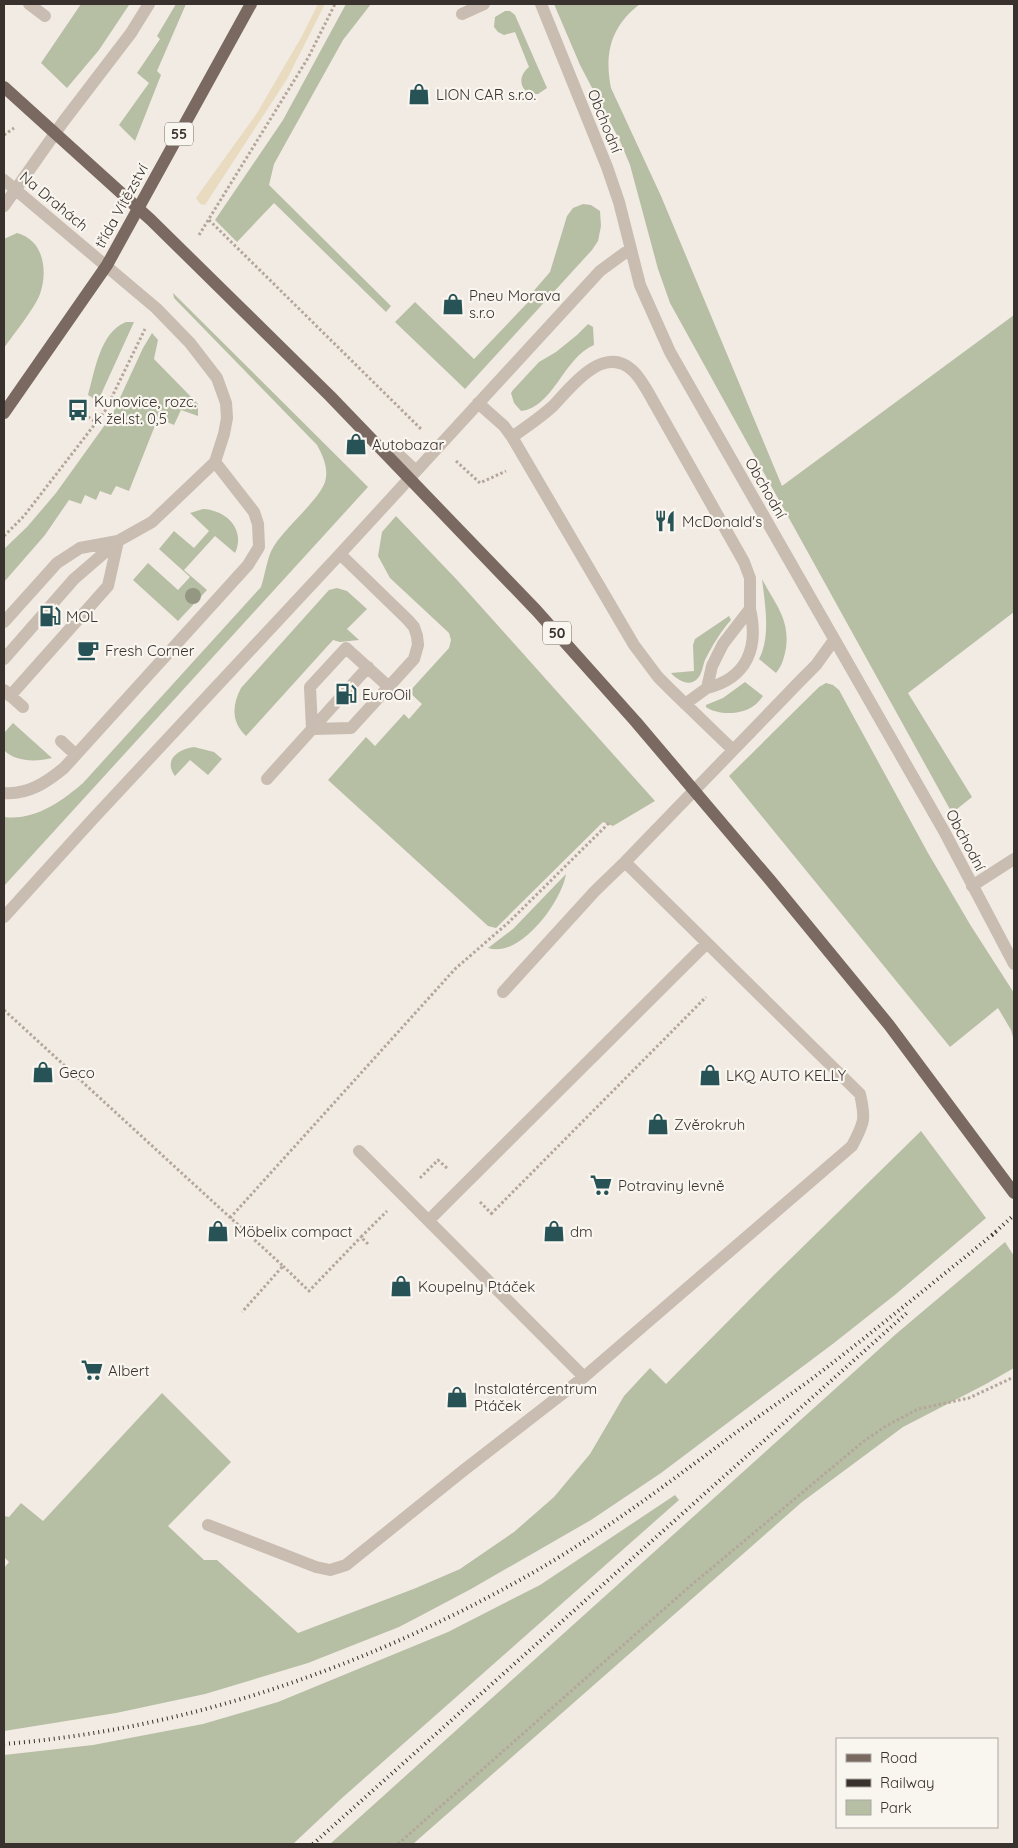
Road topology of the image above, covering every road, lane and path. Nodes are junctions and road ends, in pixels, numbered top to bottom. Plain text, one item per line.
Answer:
1 (29, 4) edge
2 (149, 4) edge
3 (251, 4) edge
4 (484, 4) edge
5 (541, 4) edge
6 (462, 14) dead end
7 (45, 16) dead end
8 (4, 87) edge
9 (4, 180) edge
10 (16, 190) junction
11 (4, 206) edge
12 (209, 220) dead end
13 (630, 249) junction
14 (107, 265) junction
15 (478, 402) junction
16 (4, 413) edge
17 (88, 417) dead end
18 (96, 422) dead end
19 (512, 437) junction
20 (440, 445) junction
21 (397, 453) dead end
22 (527, 461) junction
23 (215, 462) junction
24 (416, 471) junction
25 (118, 541) junction
26 (340, 554) junction
27 (750, 609) junction
28 (4, 622) edge
29 (834, 640) junction
30 (4, 659) edge
31 (368, 667) junction
32 (389, 687) junction
33 (707, 688) junction
34 (7, 693) edge
35 (685, 704) junction
36 (23, 708) dead end
37 (312, 728) junction
38 (61, 741) dead end
39 (733, 750) junction
40 (76, 755) junction
41 (267, 779) dead end
42 (4, 793) edge
43 (609, 822) dead end
44 (1014, 859) edge
45 (624, 862) junction
46 (972, 886) junction
47 (4, 917) edge
48 (707, 943) junction
49 (1014, 964) edge
50 (503, 992) dead end
51 (706, 997) dead end
52 (4, 1010) edge
53 (359, 1151) dead end
54 (1014, 1193) edge
55 (491, 1214) dead end
56 (230, 1218) junction
57 (429, 1220) junction
58 (361, 1238) dead end
59 (283, 1266) junction
60 (242, 1312) dead end
61 (584, 1377) junction
62 (1014, 1377) edge
63 (208, 1525) dead end
64 (398, 1844) edge

1 - 7 street
2 - 10 street
3 - 14 main road, třída Vítězství / 55
4 - 6 street
5 - 13 street, Obchodní
8 - 54 main road, 50, bridge
9 - 10 street, Na Drahách
10 - 11 street
10 - 14 street, Na Drahách
12 - 20 path
13 - 15 street
13 - 29 street, Obchodní
14 - 16 main road, třída Vítězství / 55
14 - 23 street, Na Drahách
15 - 19 street
15 - 20 street
17 - 18 path
19 - 22 street
19 - 27 street
20 - 22 path
20 - 24 street
21 - 24 street
22 - 35 street
23 - 25 street
23 - 40 street
24 - 26 street
25 - 28 street
25 - 30 street
25 - 34 street
26 - 32 street
26 - 47 street
27 - 33 street
27 - 33 street
29 - 39 street
29 - 46 street, Obchodní
31 - 32 street
31 - 37 street
31 - 37 street
32 - 37 street
33 - 35 street
34 - 36 street
35 - 39 street
37 - 41 street
38 - 40 street
39 - 45 street
40 - 42 street
43 - 56 path
44 - 46 street
45 - 48 street
45 - 50 street
46 - 49 street, Obchodní
48 - 57 street
48 - 61 street
51 - 55 path
52 - 56 path
53 - 57 street
56 - 59 path
57 - 61 street
58 - 59 path
59 - 60 path
61 - 63 street
62 - 64 path

